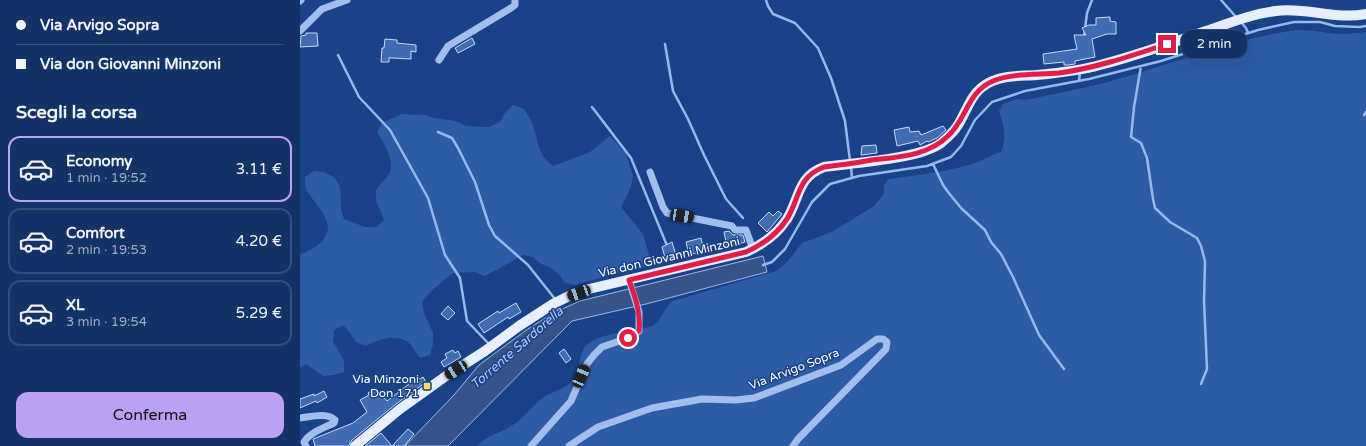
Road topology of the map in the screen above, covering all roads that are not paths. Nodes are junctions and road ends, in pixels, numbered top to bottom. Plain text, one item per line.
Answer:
1 (347, 0) edge
2 (515, 0) edge
3 (1366, 14) edge
4 (300, 31) edge
5 (439, 60) dead end
6 (650, 172) dead end
7 (753, 249) junction
8 (630, 282) junction
9 (300, 418) edge
10 (306, 446) edge
11 (355, 446) edge
12 (531, 446) edge
13 (569, 446) edge
14 (793, 446) edge

1 - 4 street
2 - 5 street
3 - 7 main road, Via don Giovanni Minzoni
6 - 7 street
7 - 8 main road, Via don Giovanni Minzoni
8 - 11 main road, Via don Giovanni Minzoni
8 - 12 street
9 - 10 street
13 - 14 street, Via Arvigo Sopra

